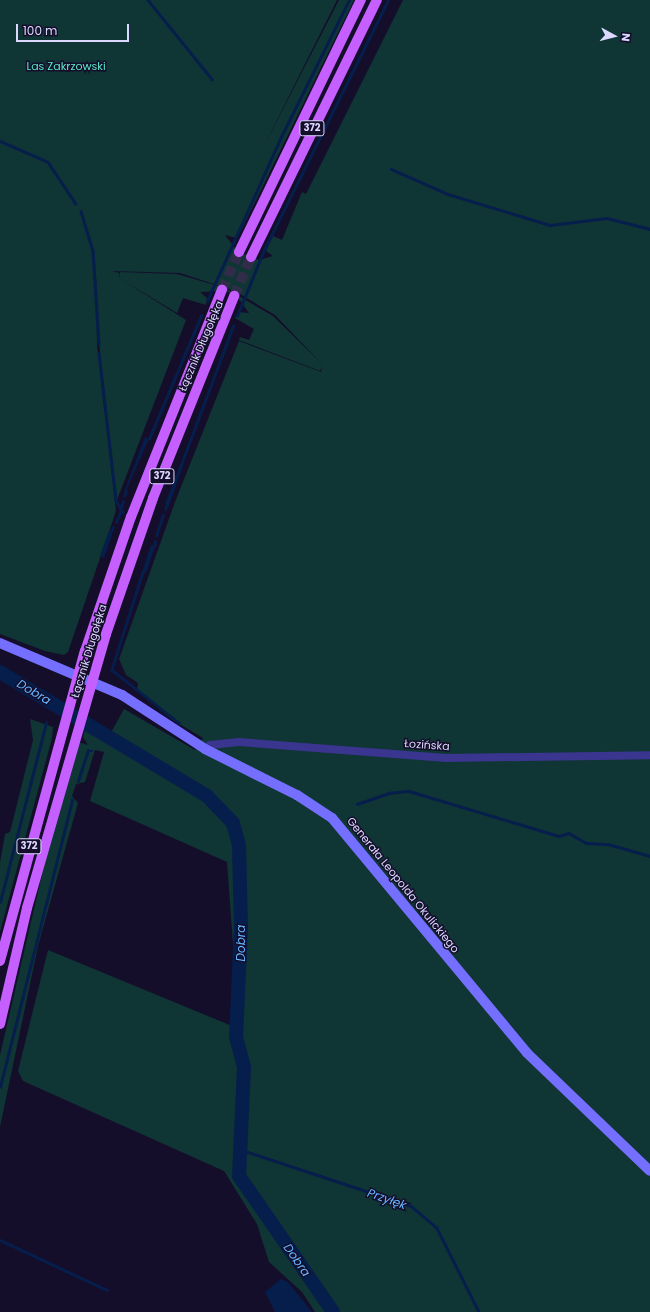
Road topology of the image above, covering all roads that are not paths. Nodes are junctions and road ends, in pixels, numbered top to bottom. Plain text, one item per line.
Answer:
1 (362, 0) edge
2 (377, 0) edge
3 (239, 252) tunnel mouth
4 (251, 257) tunnel mouth
5 (222, 290) tunnel mouth
6 (234, 296) tunnel mouth
7 (0, 643) edge
8 (78, 675) junction
9 (92, 680) junction
10 (205, 749) junction
11 (650, 755) edge
12 (0, 962) edge
13 (0, 1024) edge
14 (649, 1170) edge

1 - 3 main road, 372
2 - 4 main road, 372
5 - 8 main road, Łącznik Długołęka / 372
6 - 9 main road, Łącznik Długołęka / 372
7 - 8 street, Generała Leopolda Okulickiego
8 - 9 street, Generała Leopolda Okulickiego
8 - 12 main road, Łącznik Długołęka / 372
9 - 10 street, Generała Leopolda Okulickiego
9 - 13 main road, Łącznik Długołęka / 372
10 - 11 street, Łozińska
10 - 14 street, Generała Leopolda Okulickiego

